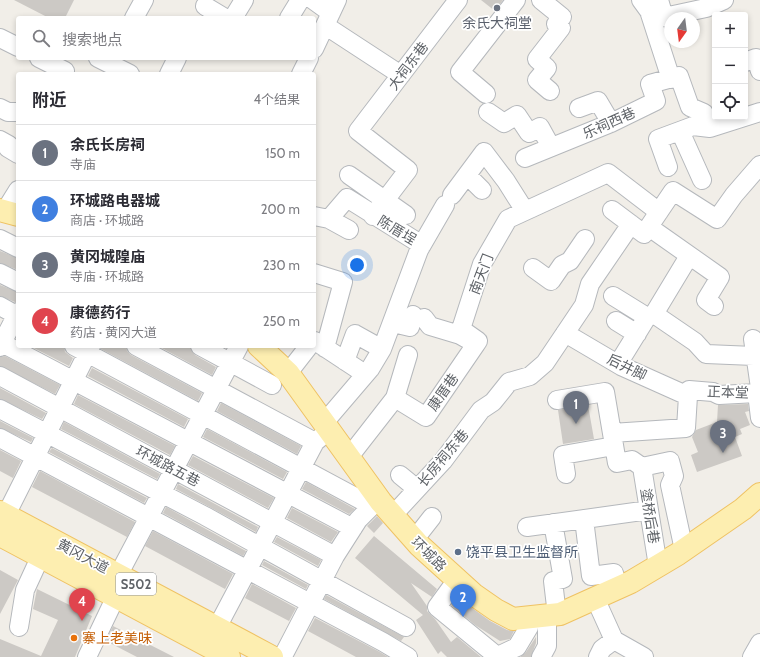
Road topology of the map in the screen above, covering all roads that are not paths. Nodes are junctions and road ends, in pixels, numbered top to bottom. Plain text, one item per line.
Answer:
1 (144, 0) edge
2 (244, 0) edge
3 (300, 0) edge
4 (313, 0) edge
5 (458, 0) edge
6 (516, 0) edge
7 (541, 0) edge
8 (641, 0) edge
9 (660, 0) edge
10 (724, 0) edge
11 (202, 8) edge
12 (331, 13) edge
13 (135, 16) edge
14 (220, 16) edge
15 (234, 16) edge
16 (290, 16) edge
17 (0, 38) edge
18 (316, 45) edge
19 (16, 46) edge
20 (176, 60) edge
21 (308, 60) edge
22 (748, 61) edge
23 (108, 64) edge
24 (760, 71) edge
25 (126, 72) edge
26 (169, 72) edge
27 (302, 72) edge
28 (401, 76) junction
29 (671, 79) junction
30 (550, 91) dead end
31 (486, 94) dead end
32 (0, 108) edge
33 (579, 108) dead end
34 (16, 112) edge
35 (488, 112) dead end
36 (760, 112) edge
37 (611, 123) junction
38 (710, 128) junction
39 (358, 131) joint
40 (680, 131) junction
41 (0, 140) edge
42 (551, 147) junction
43 (16, 153) edge
44 (525, 158) dead end
45 (760, 166) edge
46 (668, 167) dead end
47 (349, 175) dead end
48 (467, 175) junction
49 (702, 180) dead end
50 (482, 190) dead end
51 (16, 194) edge
52 (384, 194) junction
53 (612, 210) dead end
54 (525, 211) junction
55 (8, 212) edge
56 (367, 212) junction
57 (406, 215) dead end
58 (321, 218) edge
59 (646, 224) junction
60 (349, 230) dead end
61 (0, 239) edge
62 (422, 245) junction
63 (16, 247) edge
64 (689, 256) junction
65 (604, 263) junction
66 (534, 268) dead end
67 (0, 272) edge
68 (316, 274) edge
69 (16, 281) edge
70 (613, 296) dead end
71 (0, 306) edge
72 (714, 306) dead end
73 (16, 315) edge
74 (16, 316) edge
75 (616, 321) dead end
76 (393, 323) junction
77 (565, 333) junction
78 (637, 334) junction
79 (316, 341) edge
80 (0, 342) edge
81 (316, 344) edge
82 (476, 344) junction
83 (0, 346) edge
84 (78, 348) edge
85 (90, 348) edge
86 (140, 348) edge
87 (205, 348) edge
88 (238, 348) edge
89 (260, 348) edge
90 (310, 348) edge
91 (382, 349) junction
92 (408, 355) dead end
93 (346, 361) junction
94 (618, 364) junction
95 (365, 374) junction
96 (0, 376) edge
97 (280, 379) junction
98 (392, 393) junction
99 (688, 396) junction
100 (557, 400) dead end
101 (760, 401) edge
102 (0, 409) edge
103 (322, 432) junction
104 (0, 438) edge
105 (613, 440) junction
106 (349, 457) junction
107 (642, 466) junction
108 (566, 474) dead end
109 (400, 475) dead end
110 (417, 489) junction
111 (760, 494) edge
112 (382, 508) junction
113 (5, 510) edge
114 (649, 510) junction
115 (432, 517) dead end
116 (584, 519) junction
117 (553, 523) junction
118 (527, 527) dead end
119 (353, 528) junction
120 (0, 535) edge
121 (414, 540) junction
122 (684, 550) junction
123 (43, 551) dead end
124 (335, 556) junction
125 (658, 566) junction
126 (122, 568) dead end
127 (456, 581) junction
128 (618, 588) junction
129 (118, 592) dead end
130 (595, 598) junction
131 (545, 616) junction
132 (221, 620) dead end
133 (20, 627) dead end
134 (406, 627) dead end
135 (614, 640) junction
136 (760, 642) edge
137 (278, 656) edge
138 (498, 656) edge
139 (87, 657) edge
140 (229, 657) edge
141 (408, 657) edge
142 (541, 657) edge
143 (598, 657) edge
144 (644, 657) edge
145 (752, 657) edge

1 - 13 street
2 - 15 street
3 - 16 street
4 - 12 street
5 - 28 street, 大祠东巷
6 - 31 street
7 - 30 street
8 - 29 street
9 - 10 street
11 - 14 street
12 - 18 street
12 - 28 street
17 - 19 street
20 - 26 street
21 - 27 street
22 - 24 street
23 - 25 street
28 - 39 street, 大祠东巷
29 - 37 street, 乐祠西巷
29 - 38 street
32 - 34 street
33 - 37 street
35 - 42 street
36 - 38 street
37 - 42 street, 乐祠西巷
38 - 40 street
39 - 52 street, 陈厝埕
40 - 46 street
40 - 49 street
41 - 43 street
42 - 44 street, 乐祠西巷
45 - 59 street
47 - 52 street, 陈厝埕
48 - 50 street
48 - 54 street
48 - 62 street
51 - 55 street
52 - 56 street, 陈厝埕
52 - 57 street, 陈厝埕
53 - 59 street
54 - 59 street, 南天门
54 - 82 street, 南天门
56 - 58 street, 陈厝埕
56 - 62 street, 陈厝埕
58 - 60 street
59 - 64 street
59 - 65 street
61 - 63 street
62 - 76 street
64 - 72 street
64 - 101 street, 正本堂
65 - 66 street
65 - 77 street
67 - 69 street
68 - 79 street
70 - 78 street
71 - 73 street
74 - 83 street
75 - 78 street
76 - 82 street
76 - 91 street
77 - 94 street, 后井脚
77 - 110 street, 长房祠东巷
78 - 94 street
80 - 119 street
81 - 93 street
82 - 98 street, 康厝巷
84 - 112 street
85 - 113 street
86 - 103 street
87 - 97 street
88 - 126 street
89 - 97 main road, 环城路
90 - 97 street
91 - 93 street
91 - 95 street
92 - 98 street
93 - 95 street
94 - 99 street, 后井脚
95 - 103 street
96 - 124 street, 环城路五巷
97 - 103 main road, 环城路
98 - 106 street
99 - 101 street, 正本堂
99 - 105 street
100 - 105 street
102 - 134 street
103 - 106 main road, 环城路
103 - 132 street
104 - 141 street
105 - 107 street
105 - 108 street
106 - 112 main road, 环城路
107 - 114 street, 塗桥后巷
107 - 122 street
109 - 110 street
110 - 112 street, 长房祠东巷
111 - 122 main road, 环城路
112 - 119 street, 长房祠东巷
112 - 121 main road, 环城路
113 - 137 main road, 黄冈大道 / S502
114 - 116 street, 塗桥后巷
114 - 125 street, 塗桥后巷
115 - 121 street
116 - 117 street, 塗桥后巷
116 - 128 street
117 - 118 street, 塗桥后巷
117 - 131 street
119 - 124 street, 长房祠东巷
120 - 140 main road, 黄冈大道 / S502
121 - 127 main road, 环城路
122 - 125 main road, 环城路
123 - 133 street
124 - 137 street, 长房祠东巷
125 - 128 main road, 环城路
127 - 131 main road, 环城路
127 - 138 street
128 - 130 main road, 环城路
129 - 139 street
130 - 131 main road, 环城路
130 - 135 street
131 - 138 street
131 - 142 street
135 - 143 street
135 - 144 street
136 - 145 street

